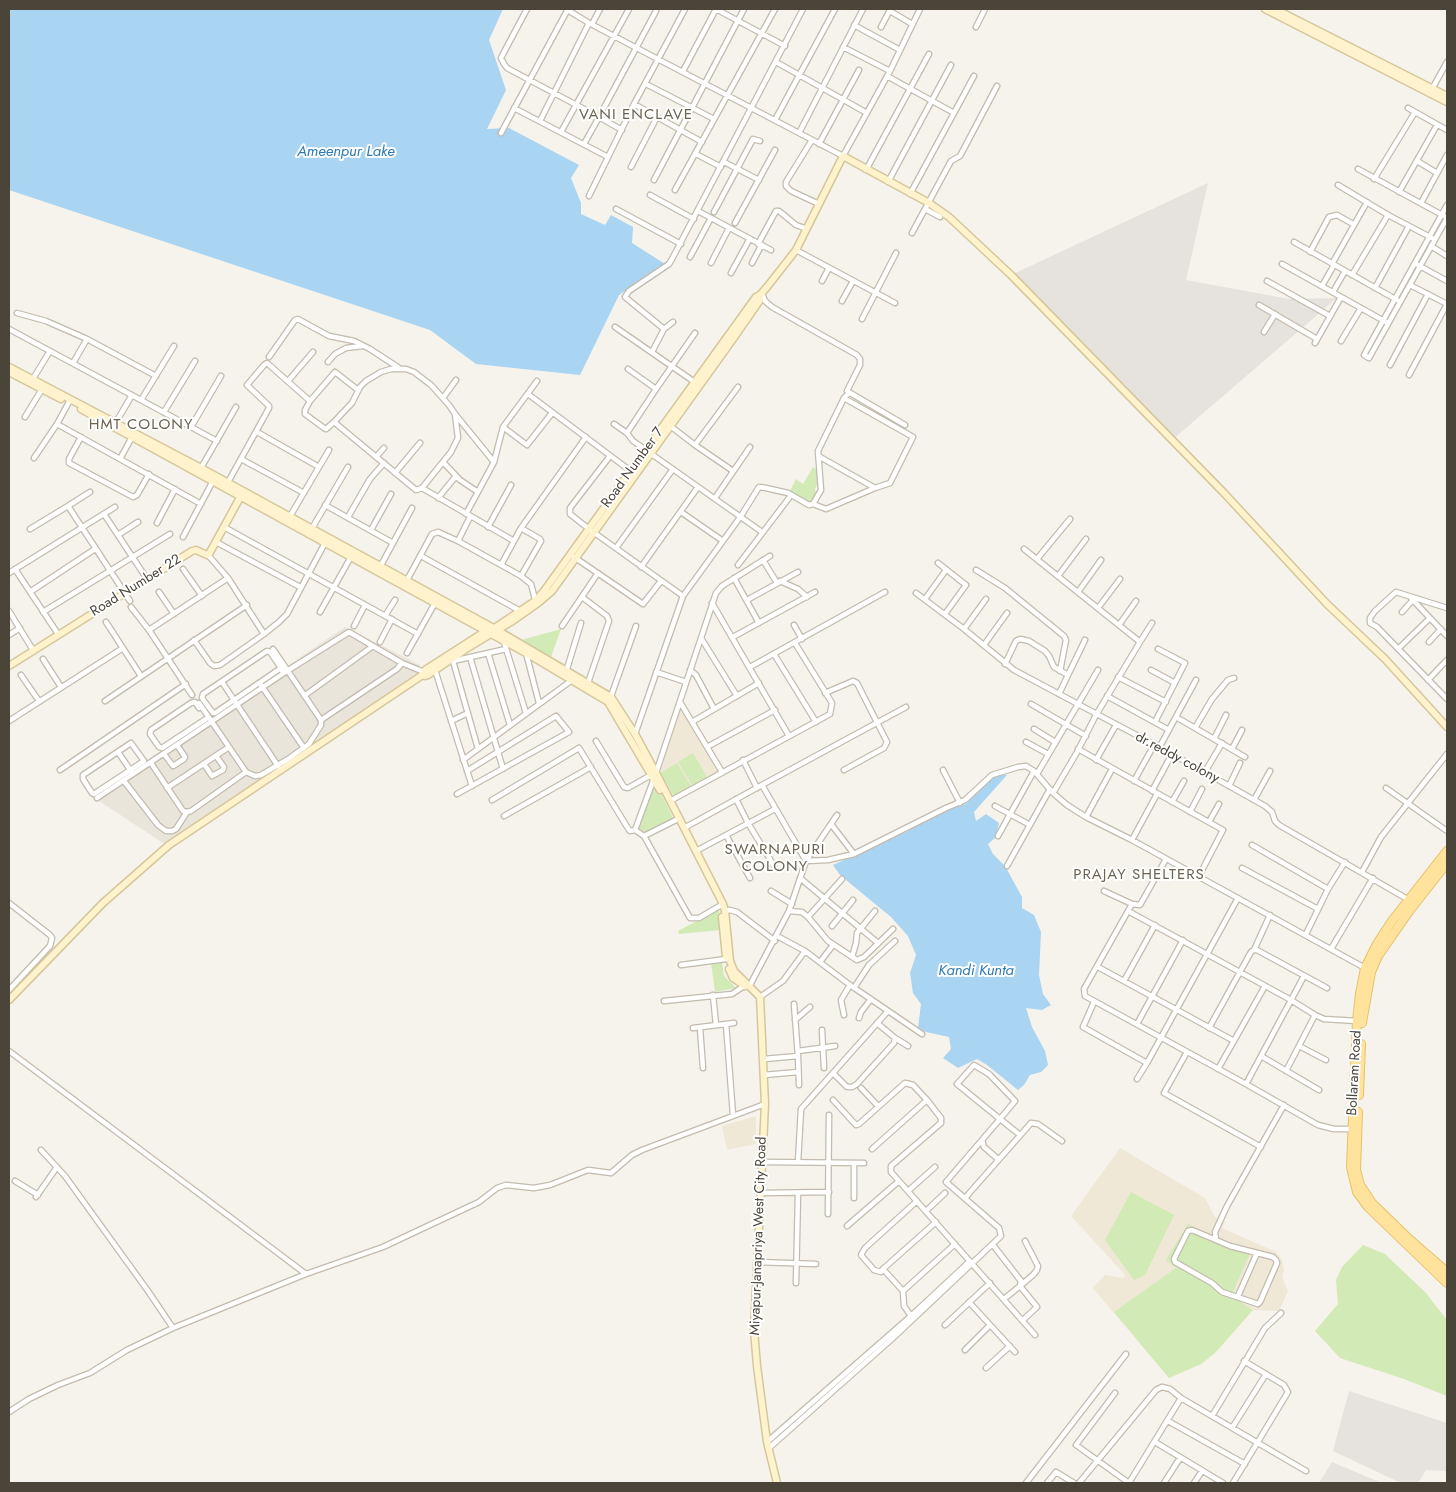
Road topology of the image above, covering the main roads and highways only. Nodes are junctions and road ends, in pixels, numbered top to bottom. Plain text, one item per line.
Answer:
1 (1447, 851) edge
2 (1447, 862) edge
3 (1357, 1074) junction
4 (1447, 1272) edge
5 (1447, 1283) edge

1 - 3 main road, Bollaram Road
2 - 3 main road, Bollaram Road
3 - 4 main road, Bollaram Road
3 - 5 main road, Bollaram Road

